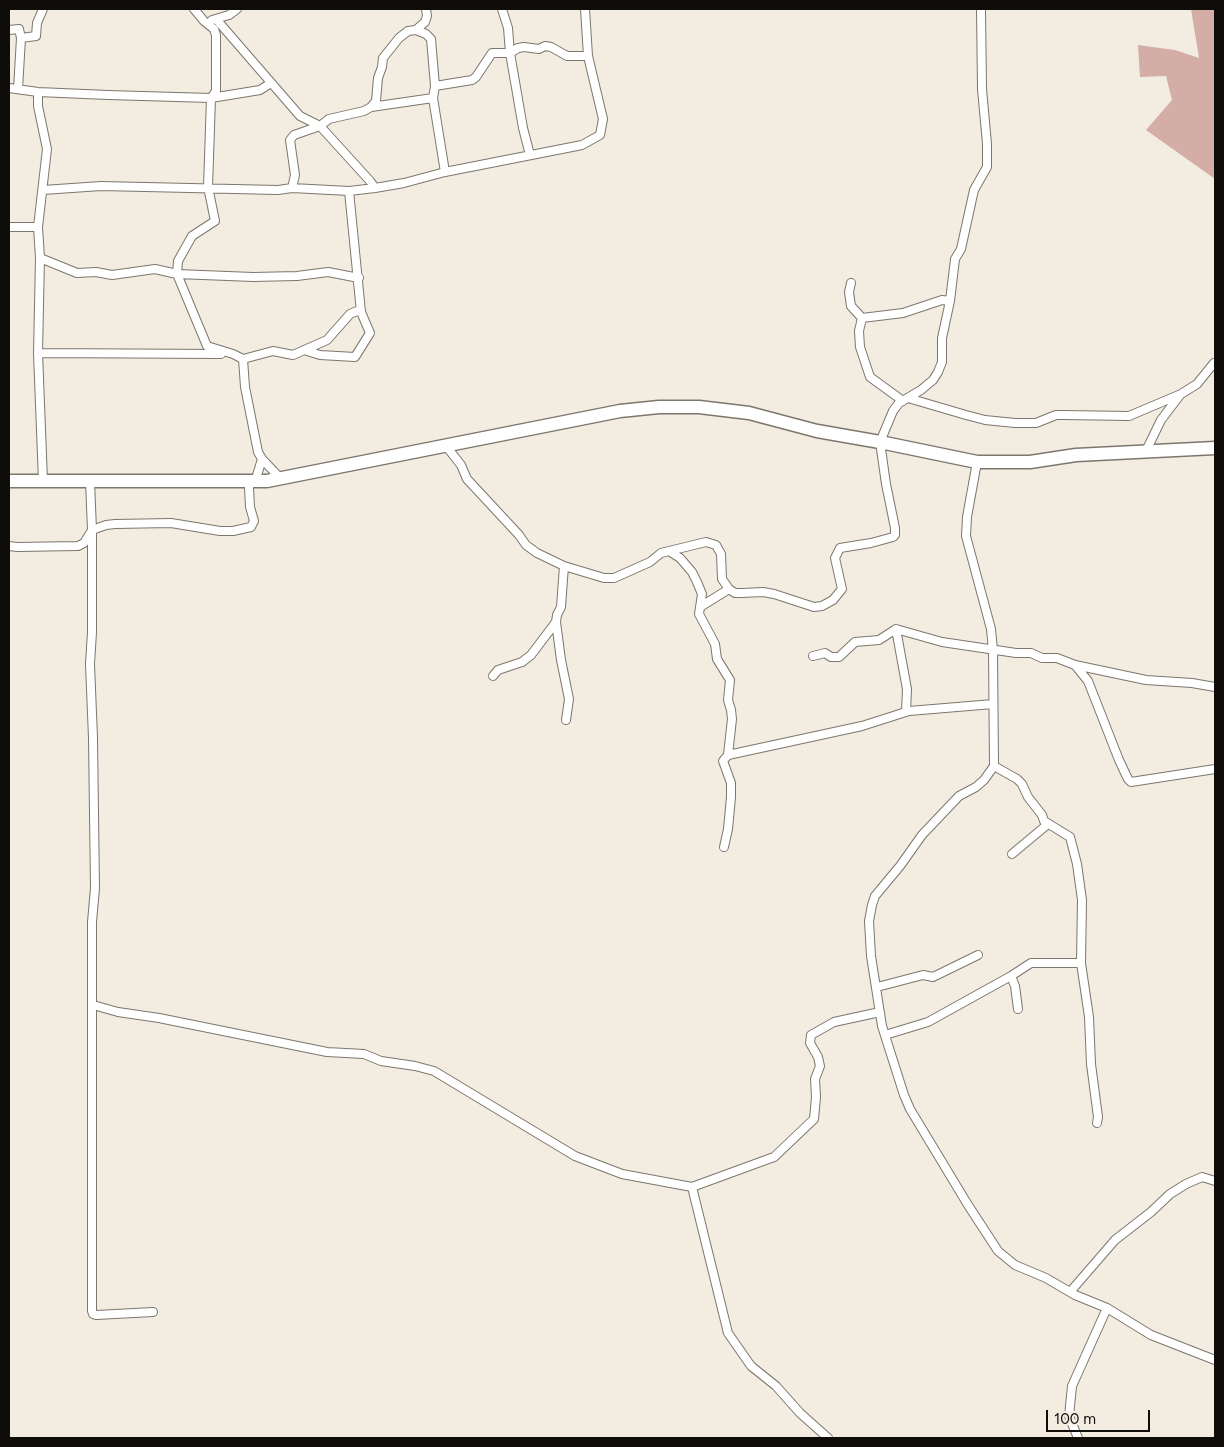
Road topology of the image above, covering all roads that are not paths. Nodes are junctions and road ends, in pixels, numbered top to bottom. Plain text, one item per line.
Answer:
1 (43, 9) edge
2 (194, 9) edge
3 (237, 9) edge
4 (502, 9) edge
5 (585, 9) edge
6 (981, 9) edge
7 (427, 12) edge
8 (216, 19) junction
9 (204, 21) junction
10 (214, 29) junction
11 (9, 30) edge
12 (416, 30) junction
13 (21, 38) junction
14 (431, 39) junction
15 (510, 53) junction
16 (588, 56) junction
17 (271, 83) junction
18 (435, 86) junction
19 (9, 88) edge
20 (18, 89) junction
21 (38, 92) junction
22 (211, 98) junction
23 (433, 98) junction
24 (371, 107) junction
25 (320, 126) junction
26 (530, 155) junction
27 (445, 172) junction
28 (208, 188) junction
29 (292, 188) junction
30 (374, 188) junction
31 (43, 190) junction
32 (349, 191) junction
33 (9, 227) edge
34 (38, 227) junction
35 (40, 258) junction
36 (177, 274) junction
37 (359, 278) junction
38 (851, 283) dead end
39 (950, 301) junction
40 (361, 312) junction
41 (862, 318) junction
42 (304, 350) junction
43 (38, 353) junction
44 (233, 354) junction
45 (243, 360) junction
46 (1214, 363) dead end
47 (1181, 394) junction
48 (905, 399) junction
49 (880, 442) junction
50 (446, 446) junction
51 (1215, 448) edge
52 (1146, 451) junction
53 (262, 459) junction
54 (977, 462) junction
55 (281, 479) junction
56 (9, 481) edge
57 (43, 481) junction
58 (90, 481) junction
59 (252, 482) junction
60 (92, 530) junction
61 (9, 546) edge
62 (669, 550) junction
63 (564, 566) junction
64 (729, 589) junction
65 (700, 607) junction
66 (556, 622) junction
67 (896, 629) junction
68 (993, 650) junction
69 (813, 656) dead end
70 (1074, 665) junction
71 (494, 676) dead end
72 (1215, 687) edge
73 (993, 704) junction
74 (906, 712) junction
75 (566, 720) dead end
76 (728, 755) junction
77 (994, 766) junction
78 (1215, 769) edge
79 (1048, 824) junction
80 (724, 848) dead end
81 (1012, 854) dead end
82 (978, 955) dead end
83 (1081, 963) junction
84 (1011, 976) junction
85 (877, 987) junction
86 (92, 1005) junction
87 (1018, 1009) dead end
88 (880, 1012) junction
89 (885, 1035) junction
90 (1097, 1123) dead end
91 (1215, 1181) edge
92 (692, 1187) junction
93 (1070, 1292) junction
94 (1107, 1308) junction
95 (153, 1312) dead end
96 (1215, 1360) edge
97 (828, 1438) edge
98 (1078, 1438) edge

1 - 13 street
2 - 9 street
3 - 8 street
4 - 15 street
5 - 16 street
6 - 39 street
7 - 12 street
7 - 14 street
8 - 9 street
8 - 10 street
8 - 17 street
9 - 10 street
10 - 22 street
11 - 13 street
12 - 14 street
12 - 24 street
13 - 20 street
14 - 18 street
15 - 16 street
15 - 18 street
15 - 26 street
16 - 26 street
17 - 22 street
17 - 25 street
18 - 23 street
19 - 20 street
20 - 21 street
21 - 22 street
21 - 31 street
22 - 28 street
23 - 24 street
23 - 27 street
24 - 25 street
25 - 29 street
25 - 30 street
26 - 27 street
27 - 30 street
28 - 29 street
28 - 31 street
28 - 36 street
29 - 32 street
30 - 32 street
31 - 34 street
32 - 37 street
33 - 34 street
34 - 35 street
35 - 36 street
35 - 43 street
36 - 37 street
36 - 44 street
37 - 40 street
38 - 41 street
39 - 41 street
39 - 48 street
40 - 42 street
40 - 42 street
41 - 48 street
42 - 45 street
43 - 44 street
43 - 57 street
44 - 45 street
45 - 53 street
46 - 47 street
47 - 48 street
47 - 52 street
48 - 49 street
49 - 50 main road
49 - 54 main road
49 - 64 street
50 - 55 main road
50 - 63 street
51 - 52 main road
52 - 54 main road
53 - 55 street
53 - 59 street
54 - 68 street
55 - 59 main road
56 - 57 main road
57 - 58 main road
58 - 59 main road
58 - 60 street
59 - 60 street
60 - 61 street
60 - 86 street
62 - 63 street
62 - 64 street
62 - 65 street
63 - 66 street
64 - 65 street
65 - 76 street
66 - 71 street
66 - 75 street
67 - 68 street
67 - 69 street
67 - 74 street
68 - 70 street
68 - 73 street
70 - 72 street
70 - 78 street
73 - 74 street
73 - 77 street
74 - 76 street
76 - 80 street
77 - 79 street
77 - 85 street
79 - 81 street
79 - 83 street
82 - 85 street
83 - 84 street
83 - 90 street
84 - 87 street
84 - 89 street
85 - 88 street
86 - 92 street
86 - 95 street
88 - 89 street
88 - 92 street
89 - 93 street
91 - 93 street
92 - 97 street
93 - 94 street
94 - 96 street
94 - 98 street

